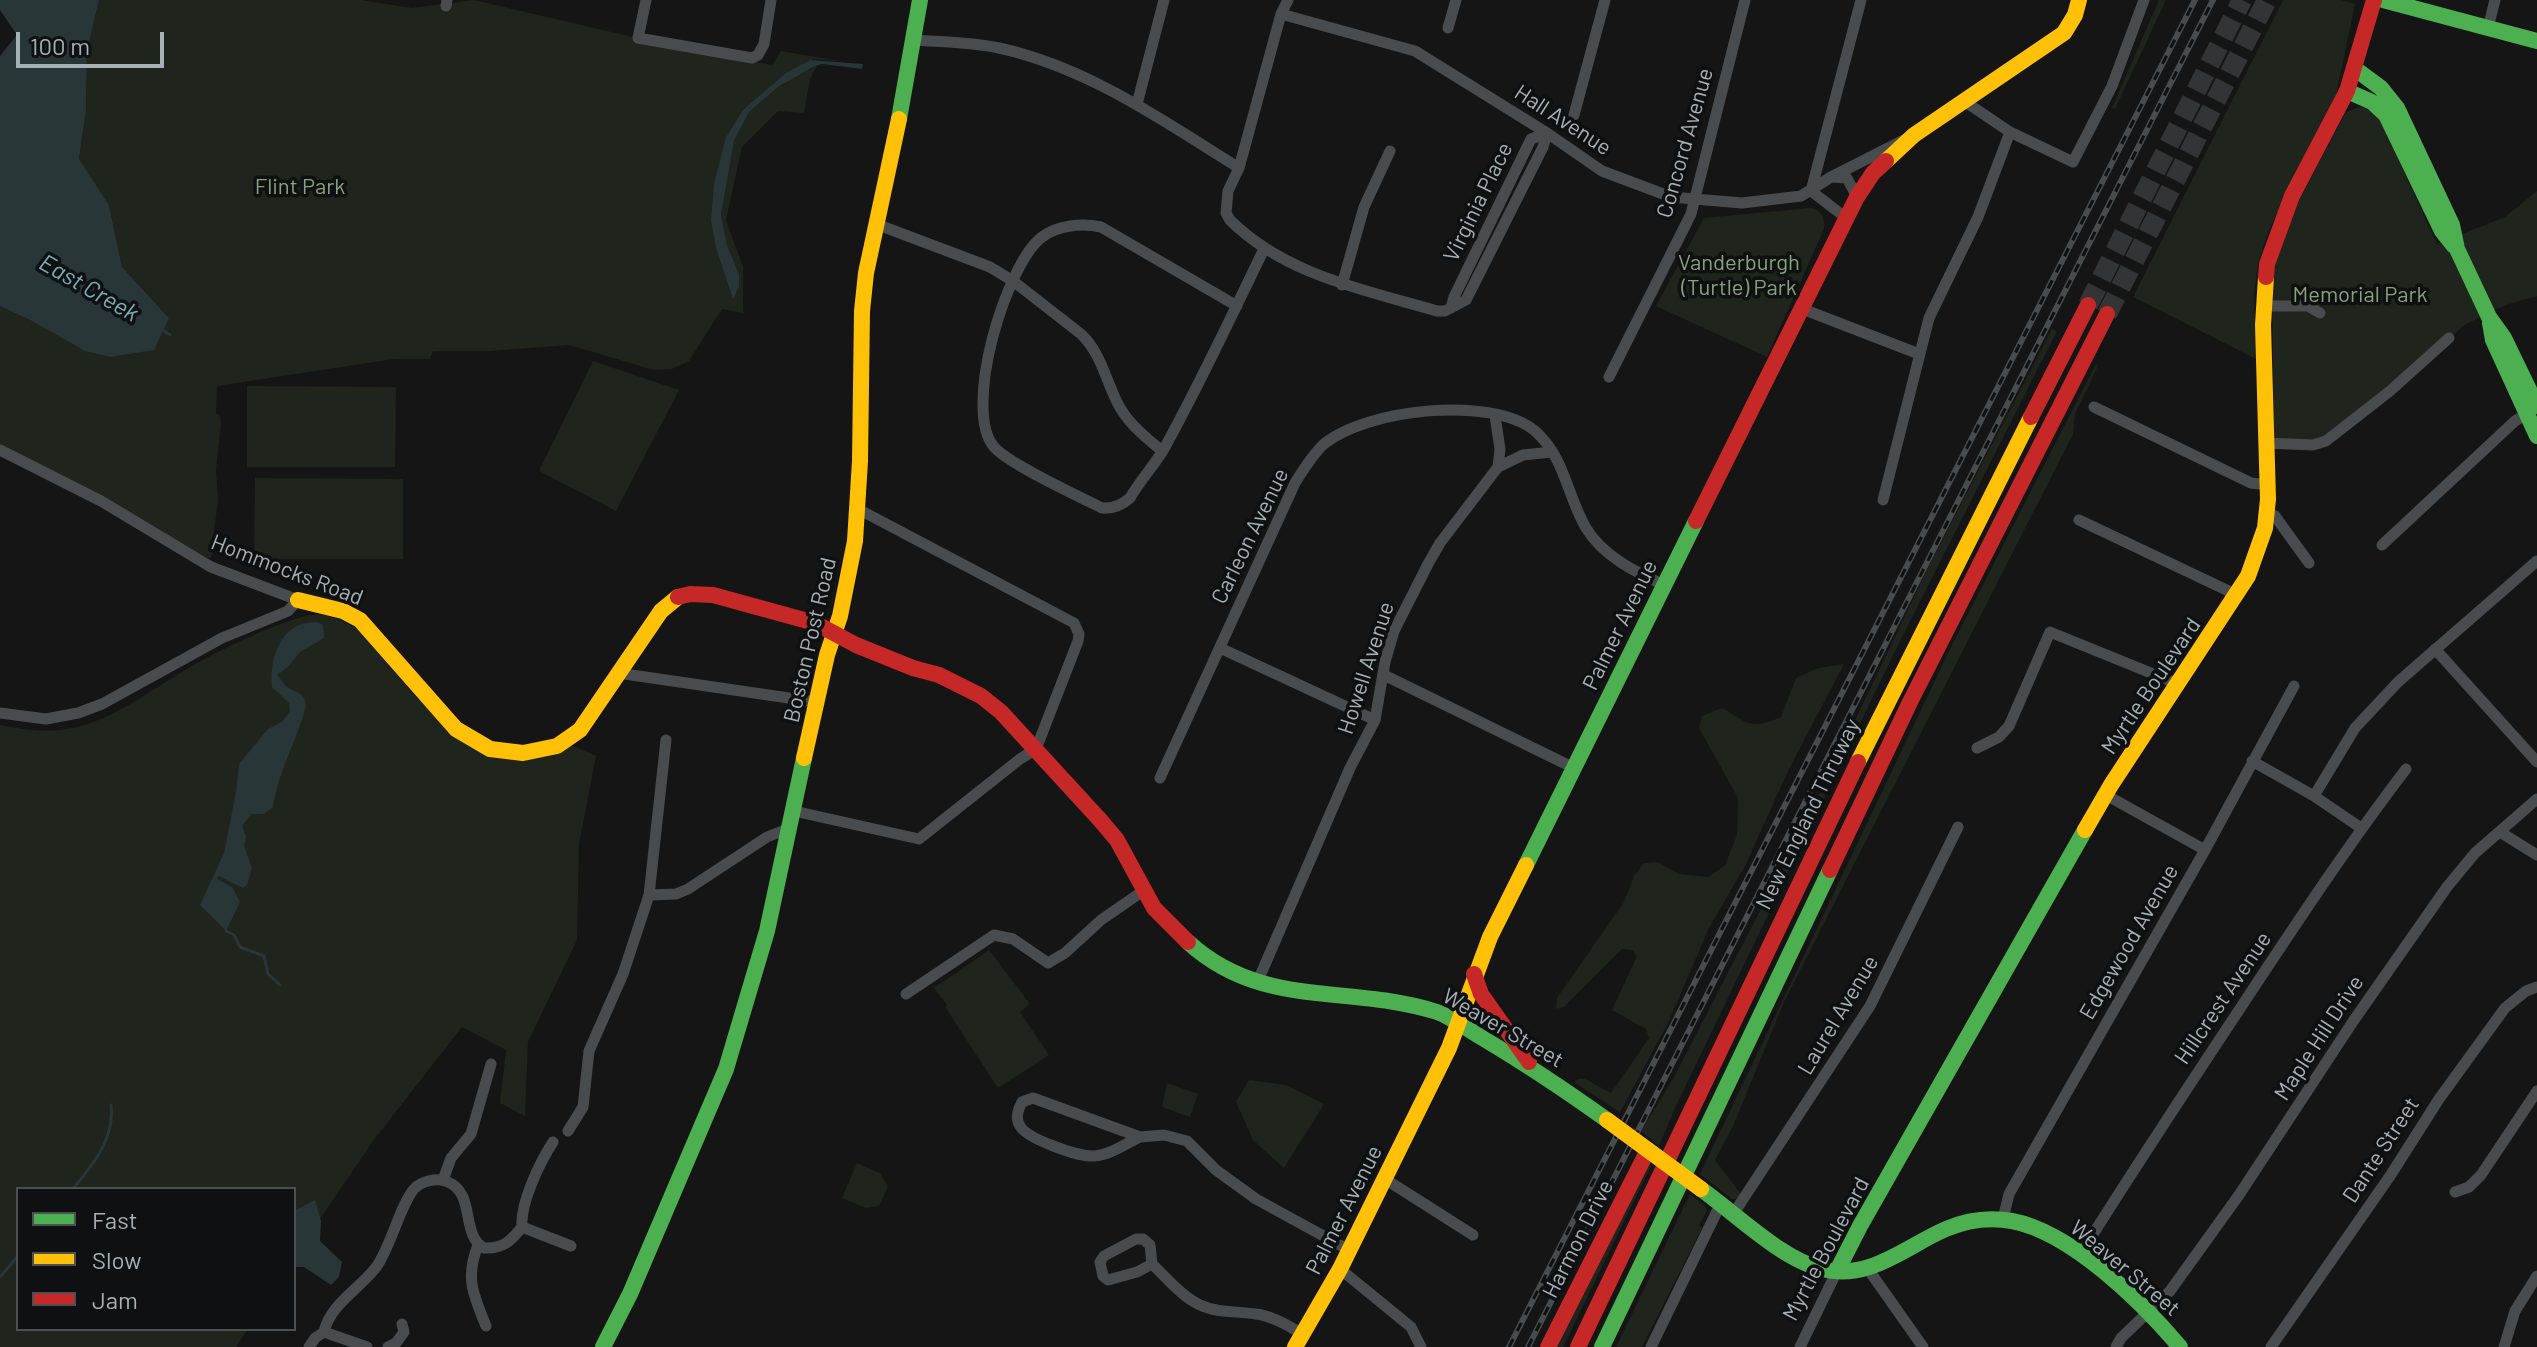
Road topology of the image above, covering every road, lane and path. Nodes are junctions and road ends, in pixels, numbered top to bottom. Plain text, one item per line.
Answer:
1 (646, 0) edge
2 (771, 0) edge
3 (920, 0) edge
4 (1164, 0) edge
5 (1280, 0) edge
6 (1288, 0) edge
7 (1456, 0) edge
8 (1605, 0) edge
9 (1745, 0) edge
10 (1861, 0) edge
11 (2079, 0) edge
12 (2144, 0) edge
13 (2374, 0) edge
14 (2383, 0) edge
15 (2495, 0) edge
16 (1281, 14) junction
17 (1448, 28) dead end
18 (2488, 28) junction
19 (913, 40) junction
20 (2537, 41) edge
21 (2354, 68) junction
22 (2347, 91) junction
23 (1964, 101) junction
24 (1137, 104) junction
25 (1574, 115) dead end
26 (2010, 132) junction
27 (1547, 133) junction
28 (1914, 135) junction
29 (1390, 151) dead end
30 (1239, 168) junction
31 (1831, 177) junction
32 (1811, 191) junction
33 (1857, 197) junction
34 (1692, 201) junction
35 (1845, 217) junction
36 (876, 224) junction
37 (1264, 249) junction
38 (2457, 249) junction
39 (1013, 281) junction
40 (1342, 285) junction
41 (2088, 305) tunnel mouth
42 (1237, 306) junction
43 (2263, 306) junction
44 (1800, 308) junction
45 (2320, 313) dead end
46 (2107, 314) tunnel mouth
47 (2449, 338) dead end
48 (1919, 354) junction
49 (1609, 377) dead end
50 (2094, 407) dead end
51 (2533, 409) edge
52 (1495, 416) junction
53 (2537, 436) edge
54 (2266, 443) junction
55 (0, 450) edge
56 (1162, 451) junction
57 (1552, 452) junction
58 (1498, 467) junction
59 (2268, 485) junction
60 (1883, 500) dead end
61 (858, 509) junction
62 (2267, 513) junction
63 (2079, 520) dead end
64 (2382, 545) dead end
65 (2537, 561) edge
66 (2309, 563) dead end
67 (1664, 585) junction
68 (2237, 595) junction
69 (298, 600) junction
70 (834, 633) junction
71 (1220, 648) junction
72 (2435, 649) junction
73 (618, 673) junction
74 (1384, 675) junction
75 (2178, 684) junction
76 (2294, 686) dead end
77 (816, 702) junction
78 (0, 713) edge
79 (1375, 720) junction
80 (666, 740) dead end
81 (1977, 748) dead end
82 (1036, 749) junction
83 (2252, 761) junction
84 (2537, 762) edge
85 (1574, 768) junction
86 (2406, 769) dead end
87 (1160, 778) dead end
88 (2106, 795) junction
89 (2314, 796) junction
90 (2537, 799) edge
91 (794, 811) junction
92 (1958, 827) dead end
93 (790, 828) junction
94 (2361, 828) junction
95 (2500, 832) junction
96 (2205, 850) junction
97 (2537, 855) edge
98 (1143, 891) junction
99 (649, 895) junction
100 (1474, 974) junction
101 (1257, 983) junction
102 (2537, 987) edge
103 (906, 994) dead end
104 (1457, 1023) junction
105 (491, 1064) dead end
106 (1535, 1069) junction
107 (2537, 1091) edge
108 (568, 1131) dead end
109 (1140, 1137) junction
110 (553, 1142) dead end
111 (1646, 1154) junction
112 (1385, 1179) junction
113 (443, 1180) junction
114 (2455, 1192) dead end
115 (1728, 1208) junction
116 (2003, 1219) junction
117 (522, 1227) junction
118 (1473, 1235) dead end
119 (478, 1245) junction
120 (571, 1246) dead end
121 (1349, 1250) junction
122 (2080, 1255) junction
123 (1152, 1264) junction
124 (1340, 1269) junction
125 (1868, 1269) junction
126 (1837, 1271) junction
127 (2537, 1276) edge
128 (2148, 1311) junction
129 (402, 1324) dead end
130 (486, 1326) dead end
131 (324, 1332) junction
132 (1298, 1341) edge
133 (309, 1347) edge
134 (367, 1347) edge
135 (388, 1347) edge
136 (603, 1347) edge
137 (1421, 1347) edge
138 (1548, 1347) edge
139 (1578, 1347) edge
140 (1602, 1347) edge
141 (1651, 1347) edge
142 (1800, 1347) edge
143 (1923, 1347) edge
144 (2116, 1347) edge
145 (2180, 1347) edge
146 (2271, 1347) edge
147 (2504, 1347) edge

1 - 2 street
3 - 19 main road, Boston Post Road
4 - 24 street
5 - 16 street
6 - 16 street
7 - 17 street
8 - 25 street
9 - 34 street, Concord Avenue
10 - 32 street
11 - 23 main road, Palmer Avenue
12 - 26 street
13 - 21 main road, Myrtle Boulevard
14 - 18 main road
15 - 18 street
16 - 27 street, Hall Avenue
16 - 30 street
18 - 20 main road
19 - 24 street
19 - 36 main road, Boston Post Road
21 - 22 main road, Myrtle Boulevard
21 - 38 main road
22 - 38 main road
22 - 43 main road, Myrtle Boulevard
23 - 26 street
23 - 28 main road, Palmer Avenue
24 - 30 street
26 - 48 street
27 - 34 street, Hall Avenue
27 - 40 street, Virginia Place
28 - 31 street, Hall Avenue
28 - 33 main road, Palmer Avenue
29 - 40 street
30 - 37 street
31 - 32 street, Hall Avenue
31 - 33 street
32 - 34 street, Hall Avenue
32 - 35 street
33 - 35 main road, Palmer Avenue
34 - 49 street, Concord Avenue
35 - 44 main road, Palmer Avenue
36 - 39 street
36 - 61 main road, Boston Post Road
37 - 40 street
37 - 42 street
38 - 51 main road
39 - 42 street
39 - 56 street
39 - 56 street
41 - 139 main road, New England Thruway
42 - 56 street
43 - 45 street
43 - 54 main road, Myrtle Boulevard
44 - 48 street
44 - 67 main road, Palmer Avenue
46 - 140 main road, New England Thruway
47 - 54 street
48 - 60 street
50 - 59 street
51 - 53 main road
51 - 64 street
52 - 57 street, Carleon Avenue
52 - 58 street
52 - 71 street, Carleon Avenue
54 - 59 main road, Myrtle Boulevard
55 - 69 street, Hommocks Road
57 - 58 street
57 - 67 street, Carleon Avenue
58 - 74 street, Howell Avenue
59 - 62 main road, Myrtle Boulevard
61 - 70 main road, Boston Post Road
61 - 82 street
62 - 66 street
62 - 68 main road, Myrtle Boulevard
63 - 68 street
65 - 72 street
67 - 85 main road, Palmer Avenue
68 - 75 main road, Myrtle Boulevard
69 - 73 main road, Hommocks Road
69 - 78 street
70 - 73 main road, Hommocks Road
70 - 77 main road, Boston Post Road
70 - 82 main road, Weaver Street
71 - 79 street
71 - 87 street, Carleon Avenue
72 - 84 street
72 - 89 street
73 - 77 street
74 - 79 street, Howell Avenue
74 - 85 street
75 - 81 street
75 - 88 main road, Myrtle Boulevard
76 - 83 street, Edgewood Avenue
77 - 91 main road, Boston Post Road
79 - 101 street, Howell Avenue
80 - 99 street
82 - 91 street
82 - 98 main road, Weaver Street
83 - 89 street
83 - 96 street, Edgewood Avenue
85 - 100 main road, Palmer Avenue
86 - 94 street, Hillcrest Avenue
88 - 96 street
88 - 126 main road, Myrtle Boulevard
89 - 94 street
90 - 95 street, Maple Hill Drive
91 - 93 main road, Boston Post Road
92 - 115 street, Laurel Avenue
93 - 99 street
93 - 136 main road, Boston Post Road
94 - 122 street, Hillcrest Avenue
95 - 97 street
95 - 128 street, Maple Hill Drive
96 - 116 street, Edgewood Avenue
98 - 101 main road, Weaver Street
98 - 103 street
99 - 108 street
100 - 104 main road, Palmer Avenue
100 - 106 main road
101 - 104 main road, Weaver Street
102 - 146 street, Dante Street
104 - 106 main road, Weaver Street
104 - 112 main road, Palmer Avenue
105 - 113 street
106 - 111 main road, Weaver Street, bridge
107 - 114 street
109 - 109 street
109 - 121 street
110 - 117 street
111 - 115 main road, Weaver Street, bridge
111 - 138 main road, Harmon Drive
112 - 118 street
112 - 121 main road, Palmer Avenue
113 - 119 street
113 - 131 street
115 - 126 main road, Weaver Street
115 - 141 street
116 - 122 main road, Weaver Street
116 - 125 main road, Weaver Street
117 - 119 street
117 - 120 street
119 - 130 street
121 - 124 main road, Palmer Avenue
122 - 128 main road, Weaver Street
123 - 123 street
123 - 132 street
124 - 132 main road, Palmer Avenue
124 - 137 street
125 - 126 main road, Weaver Street
125 - 143 street
126 - 142 street, Myrtle Boulevard
127 - 147 street
128 - 144 street, Maple Hill Drive
128 - 145 main road, Weaver Street
129 - 135 street
131 - 133 street
131 - 134 street

